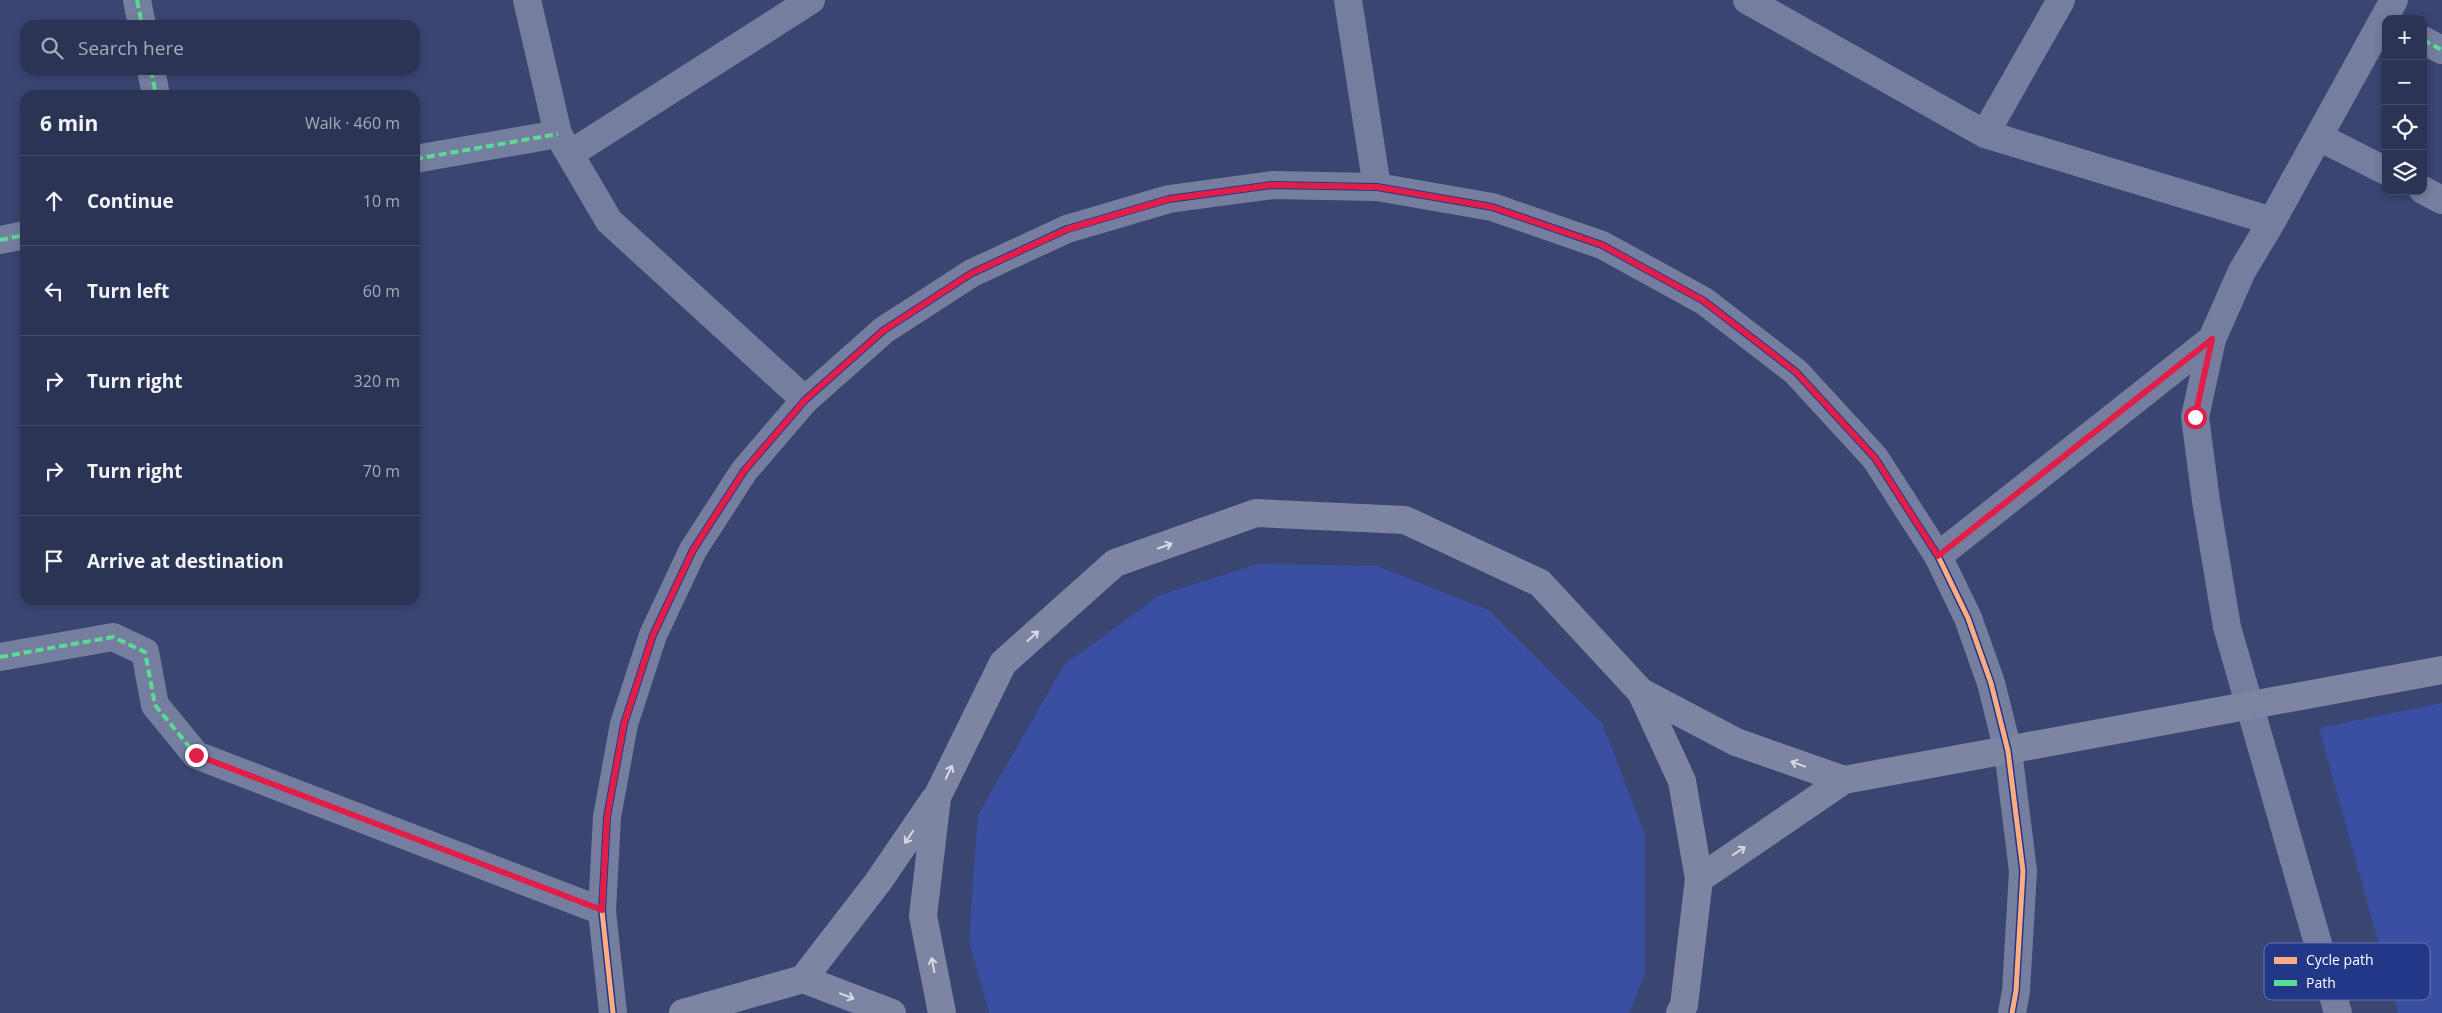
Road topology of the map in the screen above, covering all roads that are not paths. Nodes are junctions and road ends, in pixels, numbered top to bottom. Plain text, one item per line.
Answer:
1 (137, 0) edge
2 (527, 0) edge
3 (811, 0) edge
4 (1348, 0) edge
5 (2061, 0) edge
6 (1756, 2) edge
7 (2388, 13) edge
8 (141, 20) edge
9 (2427, 42) edge
10 (2442, 50) edge
11 (152, 75) edge
12 (155, 90) edge
13 (1985, 134) junction
14 (2319, 136) junction
15 (564, 144) junction
16 (420, 158) edge
17 (2382, 169) edge
18 (1377, 187) junction
19 (2427, 192) edge
20 (2442, 200) edge
21 (2272, 222) junction
22 (20, 236) edge
23 (0, 240) edge
24 (2212, 339) junction
25 (805, 400) junction
26 (1938, 556) junction
27 (0, 657) edge
28 (2442, 670) edge
29 (1641, 692) junction
30 (2250, 706) junction
31 (2008, 751) junction
32 (1844, 780) junction
33 (937, 797) junction
34 (1699, 879) junction
35 (602, 910) junction
36 (2318, 943) edge
37 (803, 979) junction
38 (2334, 1000) edge
39 (613, 1013) edge
40 (683, 1013) edge
41 (892, 1013) edge
42 (942, 1013) edge
43 (1680, 1013) edge
44 (2012, 1013) edge
45 (2338, 1013) edge

1 - 8 street
2 - 15 street
3 - 15 street
4 - 18 street
5 - 13 street
6 - 13 street
7 - 14 street
9 - 10 street
11 - 12 street
13 - 21 street
14 - 17 street
14 - 21 street
15 - 16 street
15 - 25 street
18 - 25 street
18 - 26 street
19 - 20 street
21 - 24 street
22 - 23 street
24 - 26 street
24 - 30 street
25 - 35 street
26 - 31 street
27 - 35 street
28 - 30 street
32 -> 29 street
33 -> 29 street
29 - 34 street
30 - 31 street
30 - 36 street
31 - 32 street
31 - 44 street
34 -> 32 street
33 -> 37 street
42 -> 33 street
34 - 43 street
35 - 39 street
37 - 40 street
37 -> 41 street
38 - 45 street

